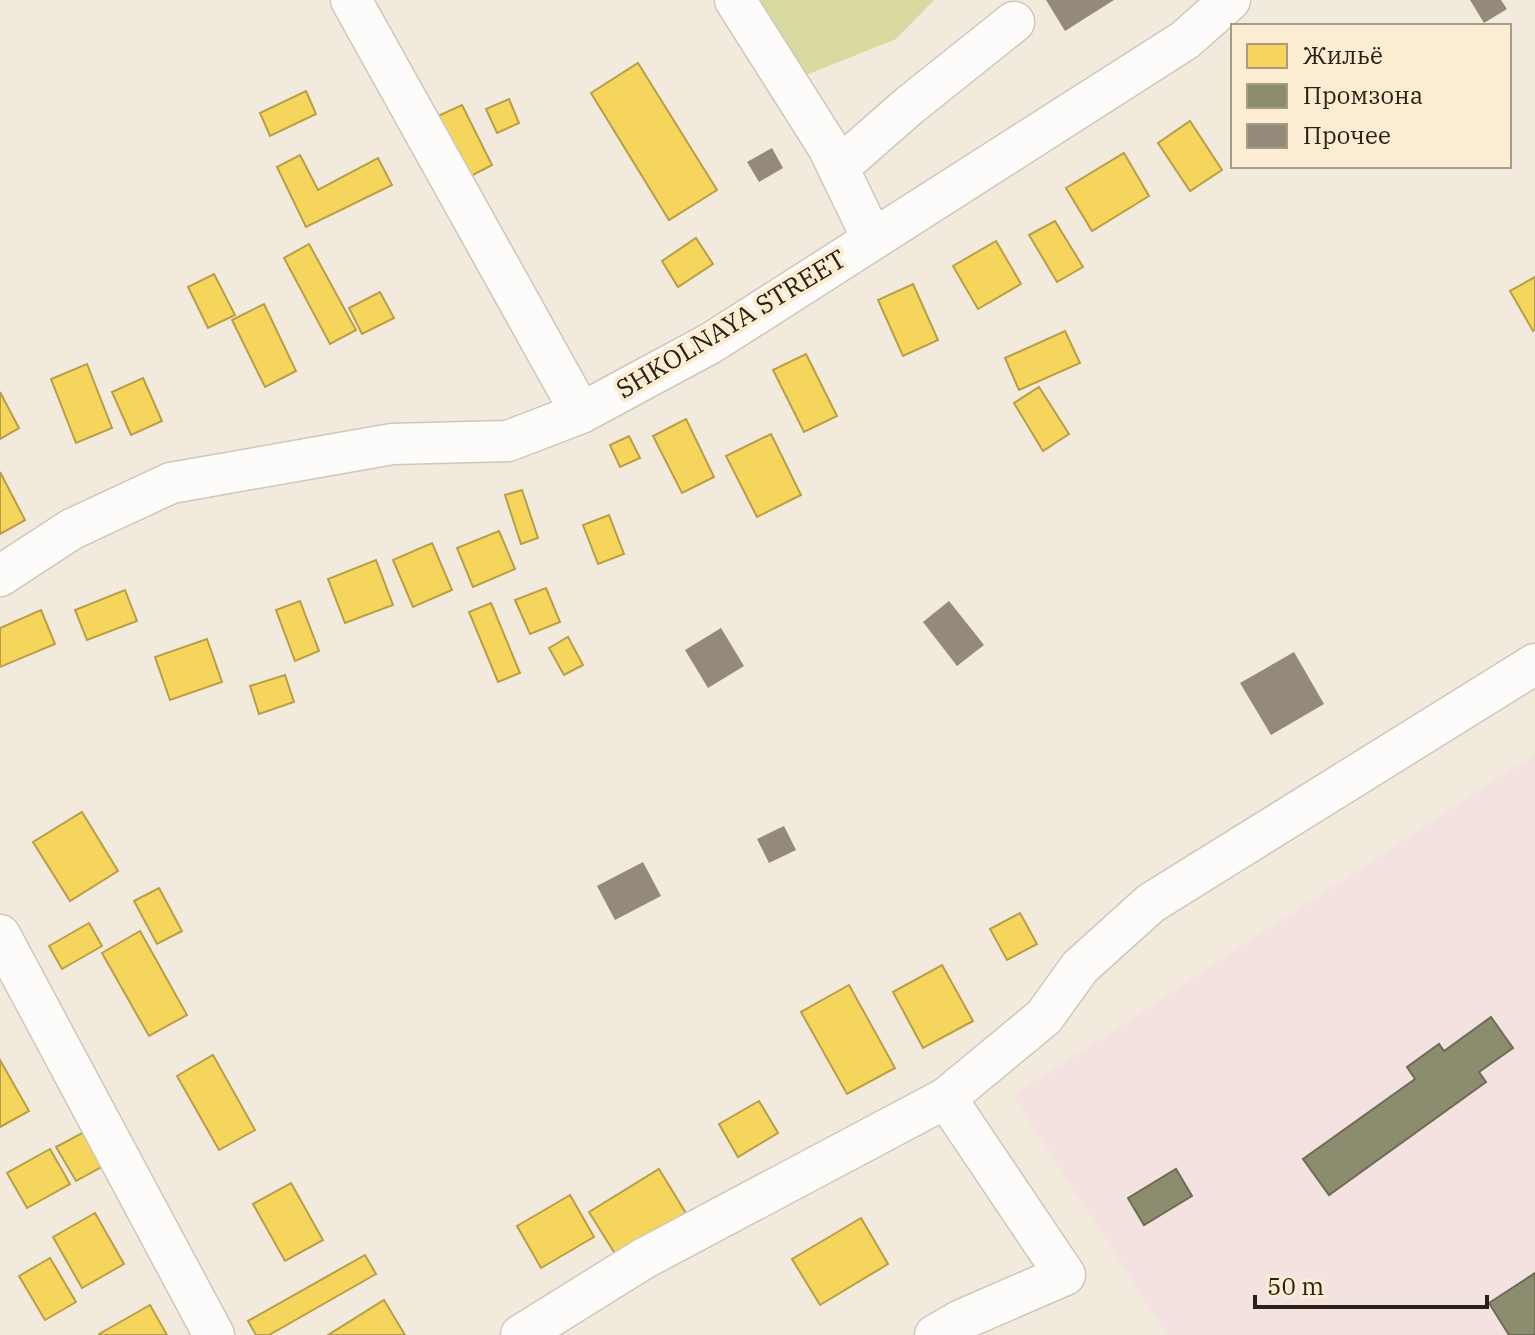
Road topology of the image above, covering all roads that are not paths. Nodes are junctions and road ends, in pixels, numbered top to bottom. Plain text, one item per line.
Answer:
1 (351, 0) edge
2 (735, 0) edge
3 (1230, 0) edge
4 (1014, 22) dead end
5 (838, 168) junction
6 (872, 238) junction
7 (581, 413) junction
8 (0, 576) edge
9 (1535, 664) edge
10 (0, 935) edge
11 (946, 1098) junction
12 (214, 1335) edge
13 (521, 1335) edge
14 (935, 1335) edge

1 - 7 street
2 - 5 street
3 - 6 street, SHKOLNAYA STREET
4 - 5 street
5 - 6 street
6 - 7 street, SHKOLNAYA STREET
7 - 8 street, SHKOLNAYA STREET
9 - 11 street
10 - 12 street
11 - 13 street
11 - 14 street

